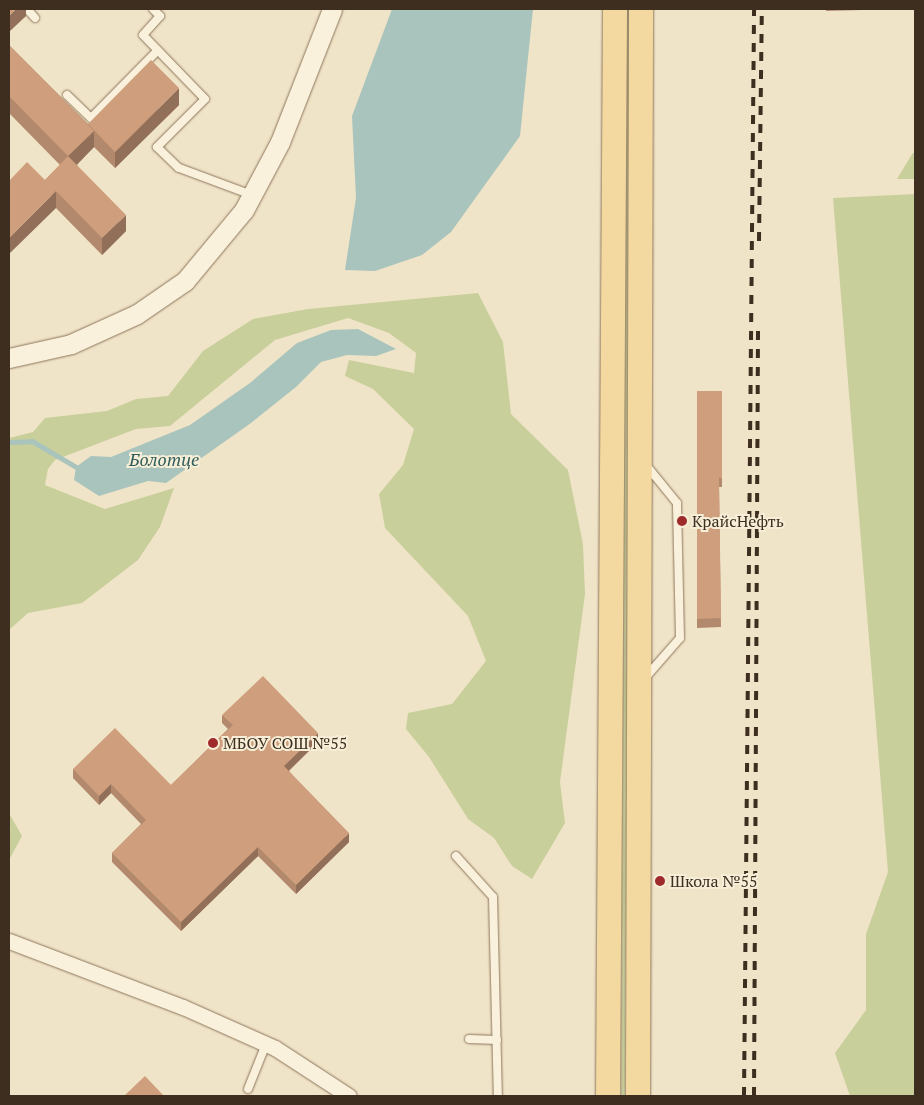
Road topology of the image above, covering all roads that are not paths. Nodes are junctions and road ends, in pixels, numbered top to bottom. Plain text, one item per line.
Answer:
1 (27, 9) edge
2 (153, 9) edge
3 (332, 9) edge
4 (615, 9) edge
5 (641, 9) edge
6 (35, 18) dead end
7 (158, 50) junction
8 (67, 95) dead end
9 (252, 195) junction
10 (9, 358) edge
11 (641, 458) junction
12 (639, 686) junction
13 (456, 856) dead end
14 (9, 941) edge
15 (469, 1039) dead end
16 (497, 1040) junction
17 (266, 1044) junction
18 (248, 1089) dead end
19 (349, 1096) edge
20 (498, 1096) edge
21 (608, 1096) edge
22 (638, 1096) edge

1 - 6 lane
2 - 7 lane
3 - 9 street
4 - 21 main road
5 - 11 main road
7 - 8 lane
7 - 9 lane
9 - 10 street
11 - 12 main road
11 - 12 lane
12 - 22 main road
13 - 16 lane
14 - 17 street
15 - 16 lane
16 - 20 lane
17 - 18 lane
17 - 19 street

